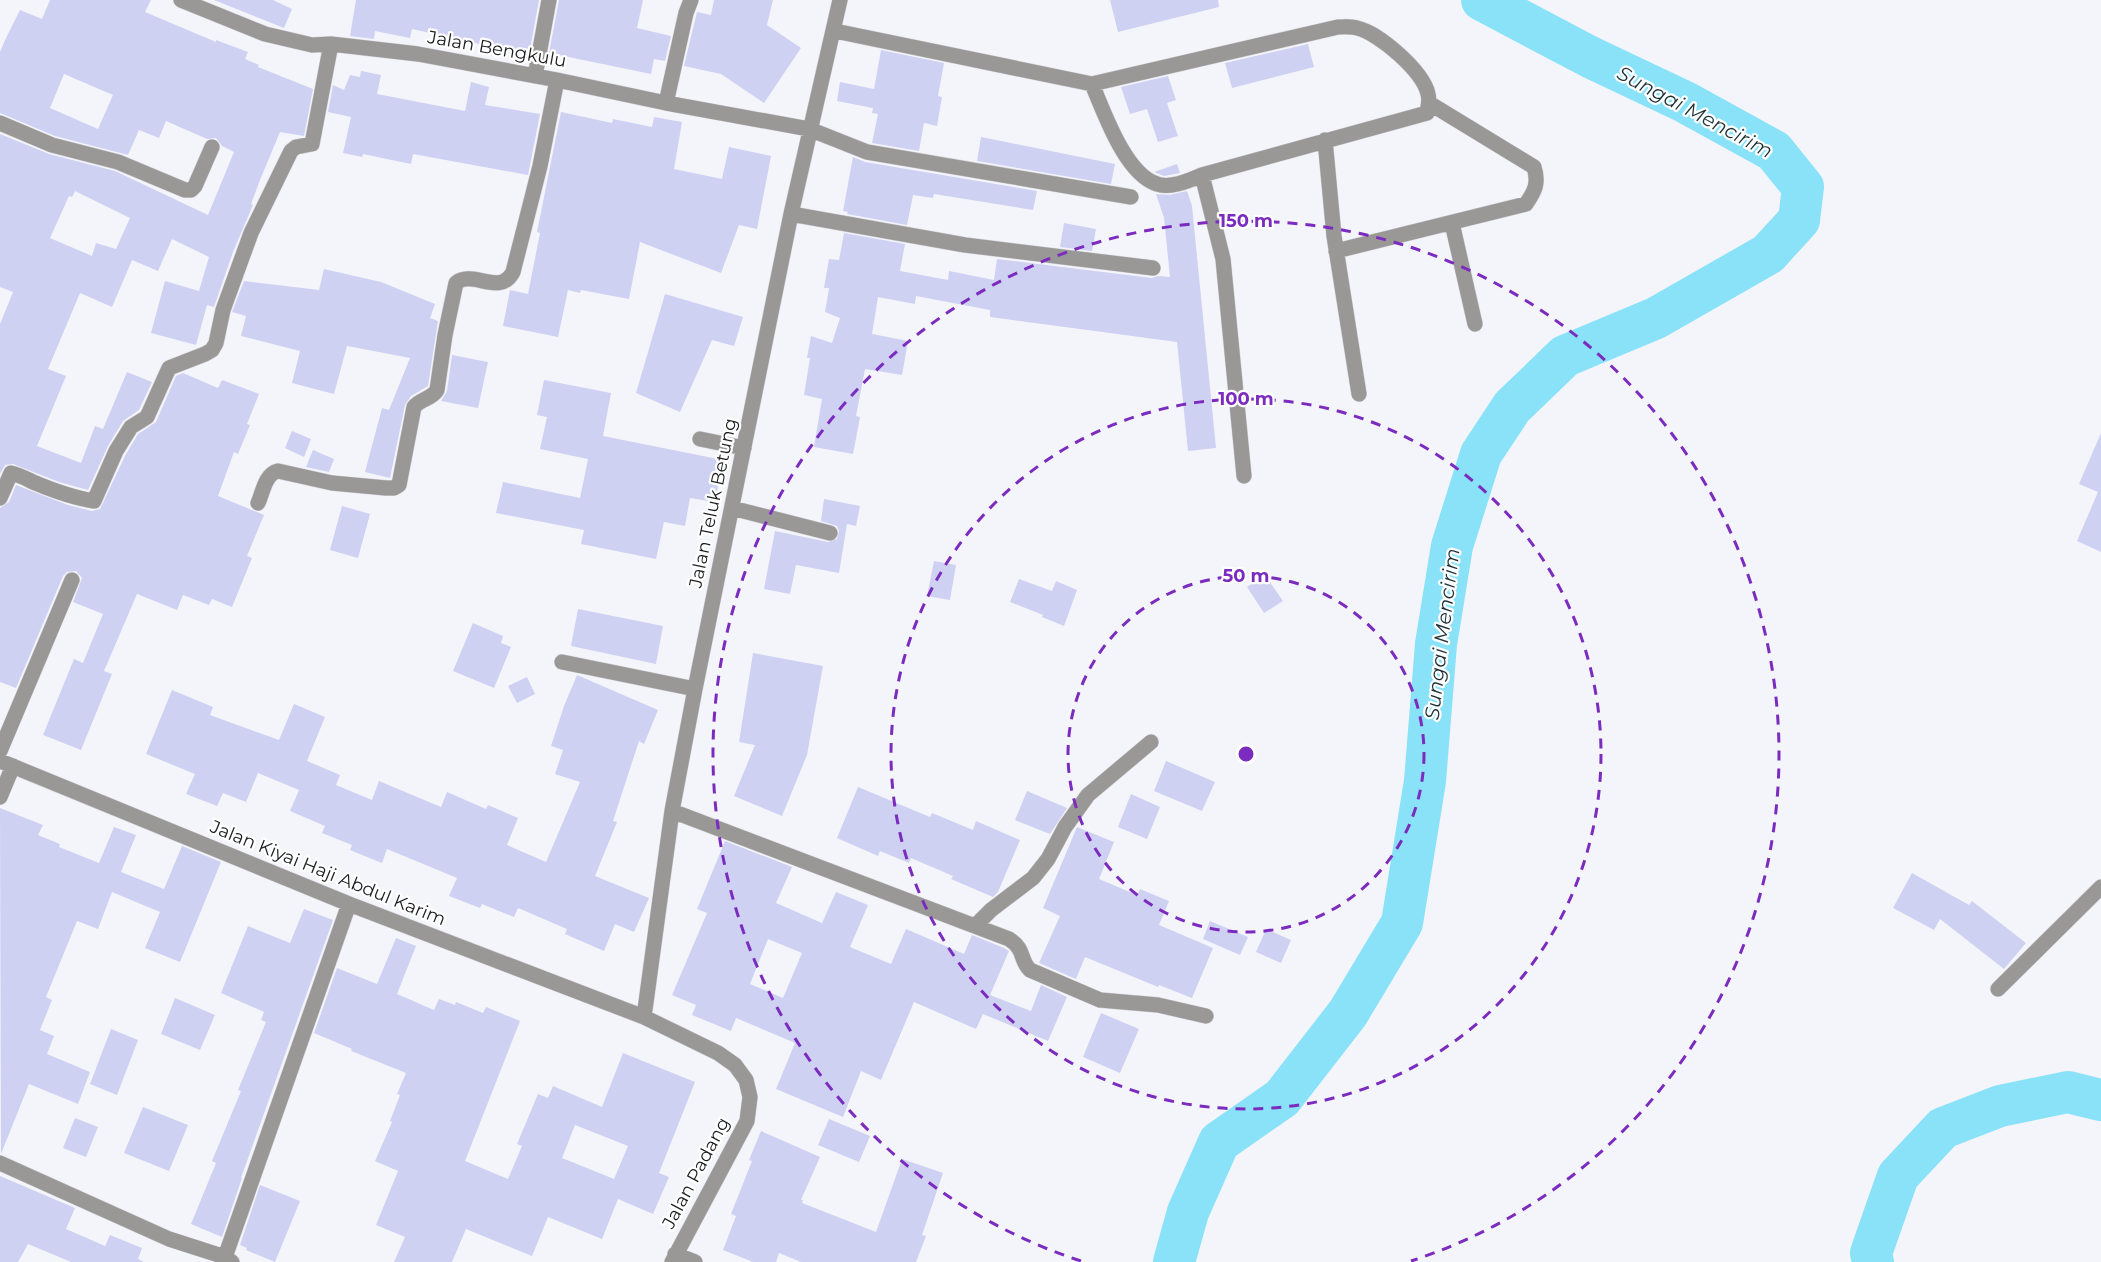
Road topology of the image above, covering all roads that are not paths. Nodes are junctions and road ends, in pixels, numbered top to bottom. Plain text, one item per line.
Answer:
1 (181, 0) edge
2 (549, 0) edge
3 (691, 0) edge
4 (840, 0) edge
5 (835, 31) junction
6 (331, 44) junction
7 (535, 76) junction
8 (557, 80) junction
9 (1092, 84) junction
10 (1429, 103) junction
11 (666, 104) junction
12 (0, 123) edge
13 (809, 129) junction
14 (1325, 140) junction
15 (212, 147) dead end
16 (1202, 175) junction
17 (1131, 197) dead end
18 (791, 214) junction
19 (1452, 223) junction
20 (1336, 251) junction
21 (1154, 268) dead end
22 (1475, 324) dead end
23 (1359, 394) dead end
24 (700, 439) dead end
25 (744, 448) junction
26 (1244, 476) dead end
27 (0, 498) edge
28 (258, 503) dead end
29 (732, 508) junction
30 (830, 533) dead end
31 (72, 580) dead end
32 (562, 662) dead end
33 (695, 689) junction
34 (1151, 742) dead end
35 (0, 751) edge
36 (7, 764) edge
37 (0, 797) edge
38 (672, 811) junction
39 (2101, 887) edge
40 (349, 904) junction
41 (975, 926) junction
42 (1998, 989) dead end
43 (1206, 1016) dead end
44 (644, 1017) junction
45 (0, 1163) edge
46 (673, 1258) edge
47 (229, 1260) edge
48 (696, 1262) edge

1 - 6 street, Jalan Bengkulu
2 - 7 street
3 - 11 street
4 - 5 street, Jalan Teluk Betung
5 - 9 street
5 - 13 street, Jalan Teluk Betung
6 - 7 street, Jalan Bengkulu
6 - 27 street
7 - 8 street, Jalan Bengkulu
8 - 11 street, Jalan Bengkulu
8 - 28 street
9 - 10 street
9 - 16 street
10 - 14 street
10 - 19 street
11 - 13 street, Jalan Bengkulu
12 - 15 street
13 - 17 street, Jalan Bengkulu
13 - 18 street, Jalan Teluk Betung
14 - 16 street
14 - 20 street
16 - 26 street
18 - 21 street
18 - 25 street, Jalan Teluk Betung
19 - 20 street
19 - 22 street
20 - 23 street
24 - 25 street
25 - 29 street, Jalan Teluk Betung
29 - 30 street
29 - 33 street, Jalan Teluk Betung
31 - 35 street
32 - 33 street
33 - 38 street, Jalan Teluk Betung
34 - 41 street
36 - 37 street
36 - 40 street, Jalan Kiyai Haji Abdul Karim
38 - 41 street
38 - 44 street, Jalan Teluk Betung
39 - 42 street
40 - 44 street, Jalan Kiyai Haji Abdul Karim
40 - 47 street
41 - 43 street
44 - 46 street, Jalan Padang
45 - 47 street
46 - 48 street

